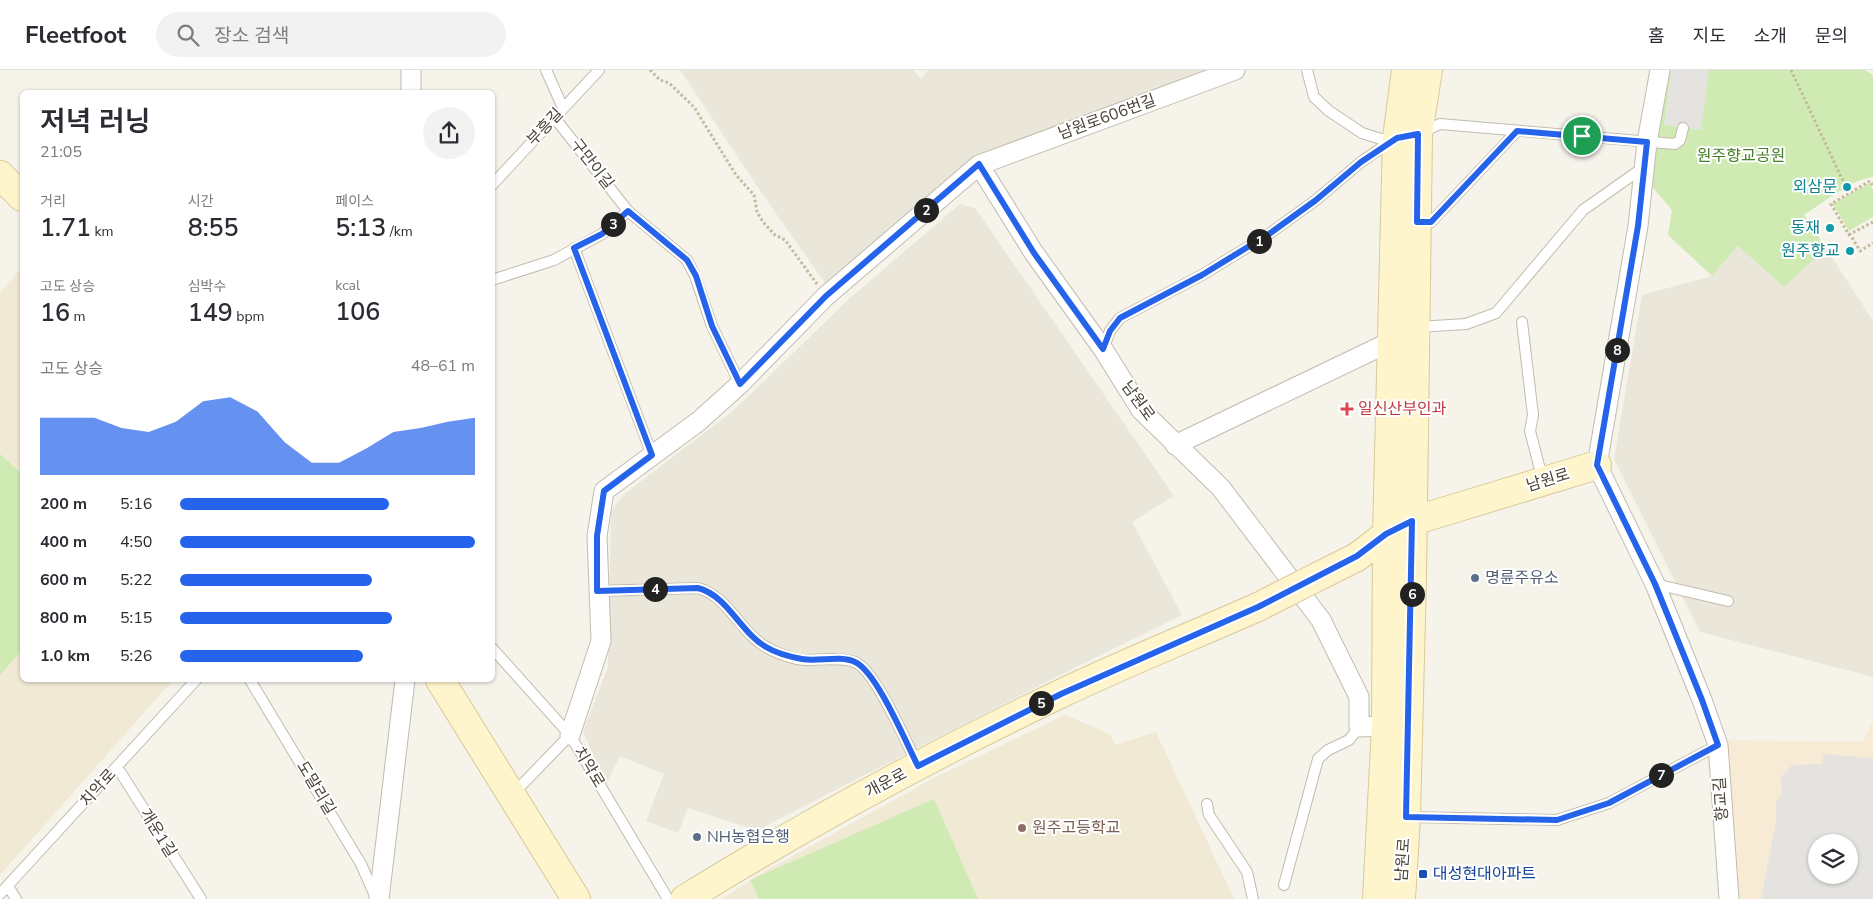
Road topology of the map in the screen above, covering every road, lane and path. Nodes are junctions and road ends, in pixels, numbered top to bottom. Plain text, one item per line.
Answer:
1 (411, 70) edge
2 (546, 70) edge
3 (599, 70) edge
4 (650, 70) edge
5 (1235, 70) edge
6 (1307, 70) edge
7 (1406, 70) edge
8 (1428, 70) edge
9 (1660, 70) edge
10 (1791, 70) edge
11 (411, 90) edge
12 (563, 108) junction
13 (554, 117) junction
14 (1683, 128) dead end
15 (1517, 131) junction
16 (1407, 136) junction
17 (1647, 142) junction
18 (979, 164) junction
19 (1645, 167) junction
20 (0, 175) edge
21 (495, 182) edge
22 (1844, 183) junction
23 (1873, 186) edge
24 (1850, 192) junction
25 (20, 195) edge
26 (628, 211) junction
27 (1417, 222) junction
28 (1873, 222) edge
29 (1850, 234) junction
30 (1873, 243) edge
31 (574, 248) junction
32 (495, 279) edge
33 (826, 296) junction
34 (1522, 322) dead end
35 (1415, 327) junction
36 (1392, 341) junction
37 (1103, 349) junction
38 (740, 384) junction
39 (1175, 445) junction
40 (652, 455) junction
41 (1597, 465) junction
42 (1543, 482) junction
43 (1412, 521) junction
44 (1386, 534) junction
45 (1655, 584) junction
46 (597, 591) junction
47 (1728, 601) dead end
48 (495, 651) edge
49 (194, 682) edge
50 (251, 682) edge
51 (405, 682) edge
52 (441, 682) edge
53 (1386, 726) junction
54 (1359, 727) junction
55 (570, 734) junction
56 (1718, 745) junction
57 (918, 766) junction
58 (117, 767) junction
59 (512, 796) junction
60 (1207, 804) dead end
61 (1406, 817) junction
62 (1284, 885) dead end
63 (8, 886) junction
64 (0, 894) edge
65 (16, 899) edge
66 (201, 899) edge
67 (378, 899) edge
68 (576, 899) edge
69 (668, 899) edge
70 (685, 899) edge
71 (1254, 899) edge
72 (1377, 899) edge
73 (1401, 899) edge
74 (1729, 899) edge

1 - 11 street
2 - 12 lane
3 - 12 lane, 부흥길
4 - 33 path
5 - 18 street, 남원로606번길
6 - 16 lane
7 - 16 street, 남원로
8 - 16 street, 남원로
9 - 17 street
10 - 22 path
12 - 13 lane, 부흥길
13 - 21 lane, 부흥길
13 - 26 lane, 구만이길
14 - 17 lane
15 - 16 lane
15 - 17 lane
15 - 27 lane
16 - 27 street, 남원로
16 - 36 street, 남원로
16 - 37 lane
17 - 19 street
18 - 33 street, 남원로606번길
18 - 37 street
19 - 35 lane
19 - 41 street
20 - 25 street
22 - 24 path
22 - 24 path
23 - 24 path
24 - 29 path
26 - 31 lane
26 - 38 lane, 구만이길
27 - 35 street, 남원로
28 - 29 path
29 - 30 path
31 - 32 lane
31 - 40 lane
33 - 38 street, 남원로606번길
34 - 42 lane
35 - 43 street, 남원로
36 - 39 street
36 - 44 street, 남원로
37 - 39 street, 남원로
38 - 40 street, 남원로606번길
39 - 54 street, 남원로
40 - 46 street, 남원로606번길
41 - 42 street, 남원로
41 - 45 street, 향교길
42 - 43 street, 남원로
43 - 44 street, 남원로
43 - 61 street, 남원로
44 - 53 street, 남원로
44 - 57 street, 개운로, bridge
45 - 47 lane
45 - 56 street, 향교길
46 - 55 street, 남원로606번길
46 - 57 lane
48 - 55 lane, 치악로
49 - 58 lane, 치악로
50 - 67 lane, 도말리길
51 - 67 street, 도말리길
52 - 59 street
53 - 54 street
53 - 72 street, 남원로
54 - 62 lane
55 - 59 lane
55 - 69 lane, 치악로
56 - 61 lane
56 - 74 street, 향교길
57 - 70 street, 개운로
58 - 63 lane, 치악로
58 - 66 lane, 개운1길
59 - 68 street
60 - 71 lane
61 - 73 street, 남원로
63 - 64 lane, 치악로
63 - 65 lane

